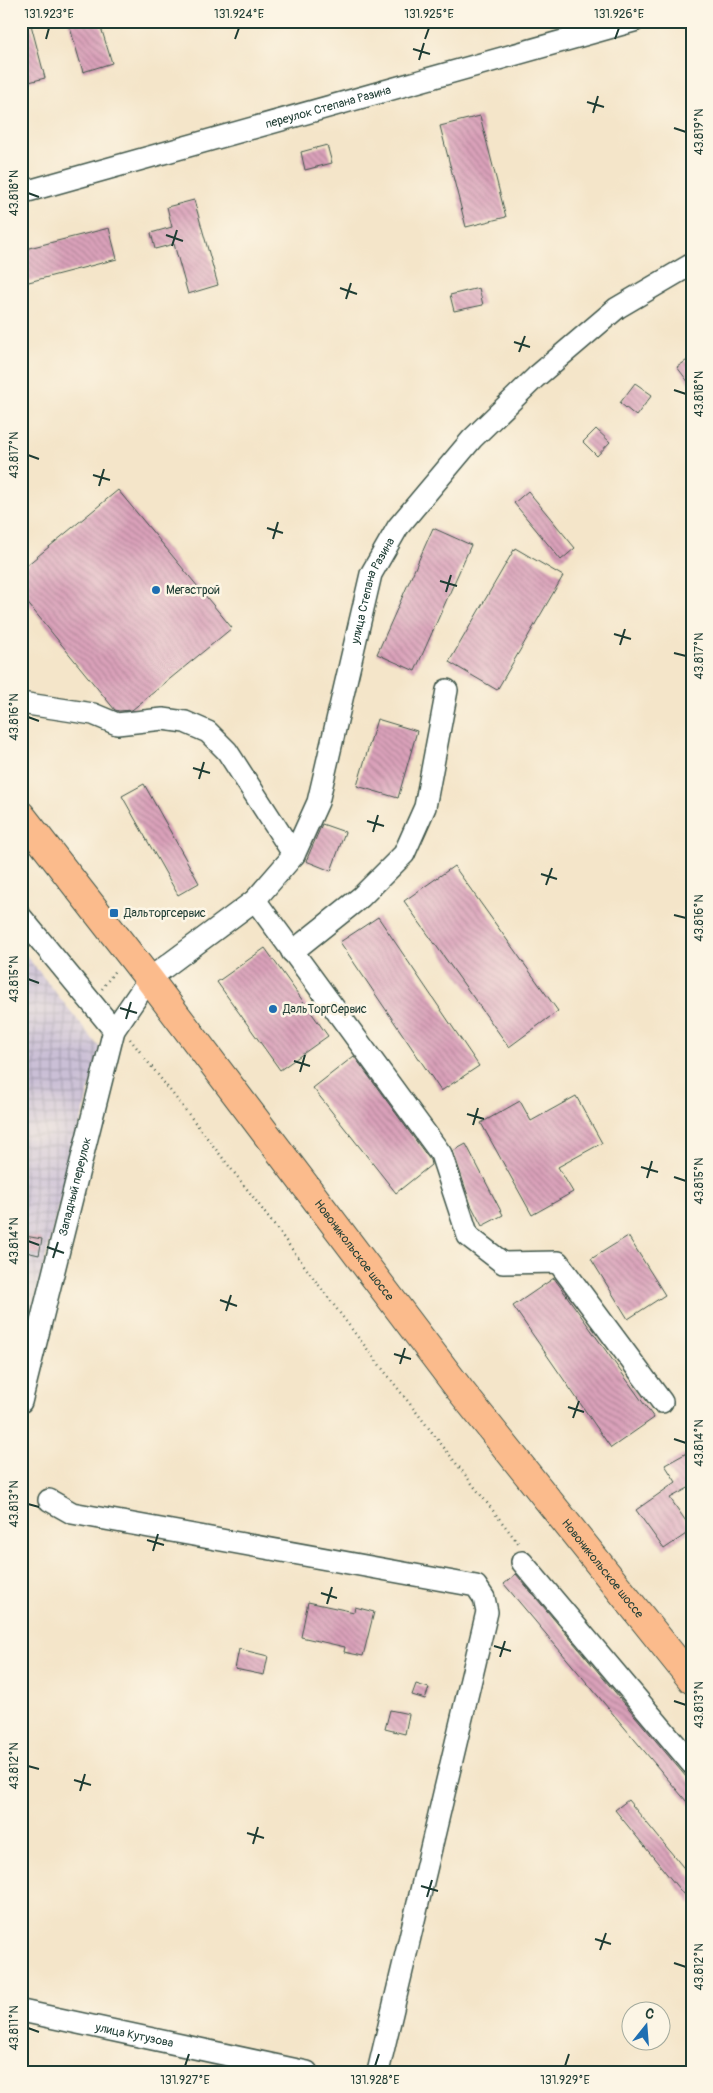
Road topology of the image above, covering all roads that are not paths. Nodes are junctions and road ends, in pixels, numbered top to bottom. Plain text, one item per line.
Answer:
1 (634, 21) edge
2 (21, 193) edge
3 (692, 264) edge
4 (447, 690) dead end
5 (21, 702) edge
6 (21, 815) edge
7 (294, 855) junction
8 (255, 900) junction
9 (21, 917) edge
10 (292, 952) junction
11 (149, 979) junction
12 (116, 1026) junction
13 (21, 1402) edge
14 (662, 1402) dead end
15 (49, 1500) dead end
16 (523, 1556) road end
17 (692, 1680) edge
18 (692, 1764) edge
19 (22, 2012) edge
20 (307, 2072) edge
21 (378, 2072) edge

1 - 2 street, переулок Степана Разина
3 - 7 street, улица Степана Разина
4 - 10 street
5 - 7 street
6 - 11 highway, Новоникольское шоссе
7 - 8 street, улица Степана Разина
8 - 10 street
8 - 11 street, улица Степана Разина
9 - 12 street
10 - 14 street
11 - 12 street, Западный переулок
11 - 17 highway, Новоникольское шоссе
12 - 13 street, Западный переулок
15 - 21 street
16 - 18 street
19 - 20 street, улица Кутузова

